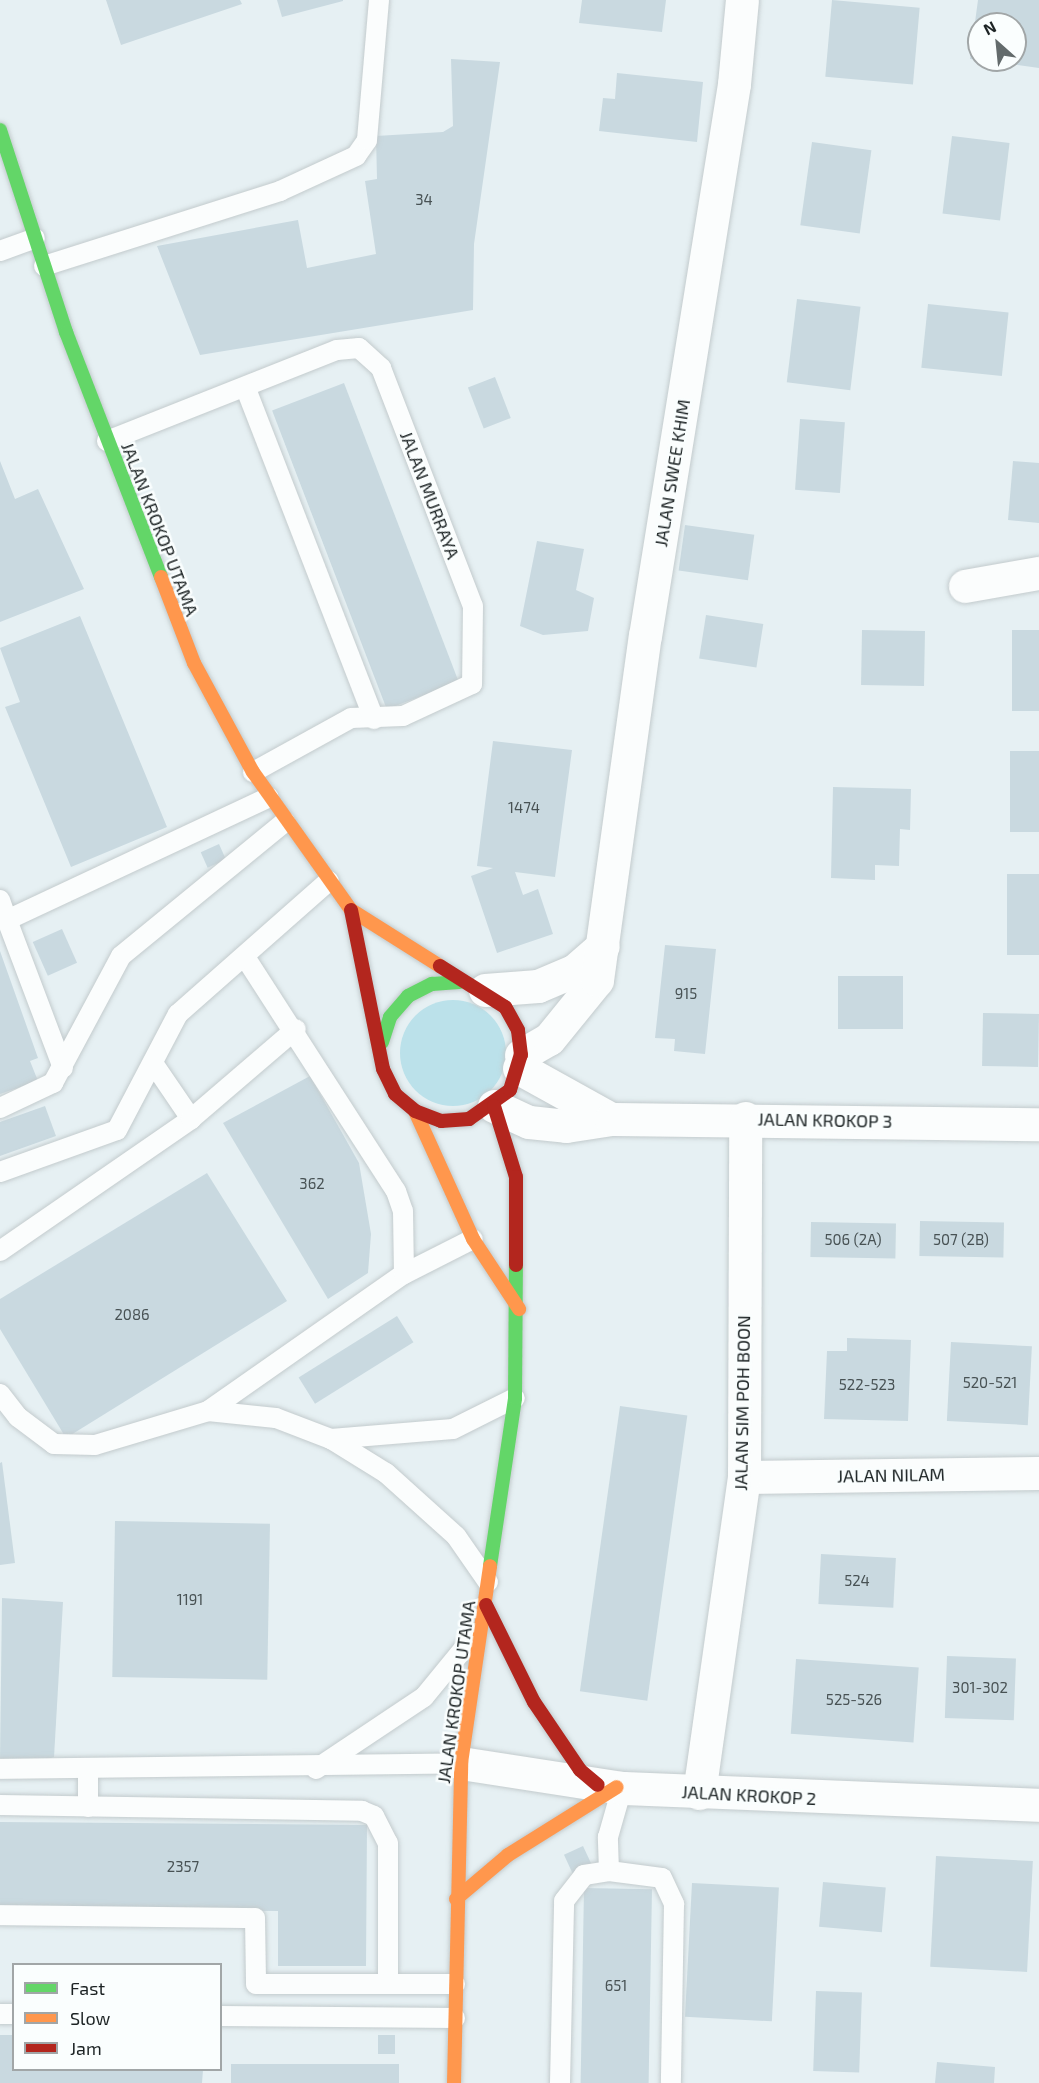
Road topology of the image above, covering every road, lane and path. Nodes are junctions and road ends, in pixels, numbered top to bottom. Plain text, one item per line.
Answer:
1 (379, 0) edge
2 (742, 0) edge
3 (0, 130) edge
4 (35, 238) junction
5 (0, 251) edge
6 (44, 266) junction
7 (246, 389) junction
8 (107, 441) junction
9 (1039, 573) edge
10 (965, 586) dead end
11 (375, 719) junction
12 (253, 772) junction
13 (269, 797) junction
14 (285, 822) junction
15 (329, 881) junction
16 (0, 900) edge
17 (351, 910) junction
18 (7, 920) junction
19 (603, 946) junction
20 (245, 957) junction
21 (472, 986) junction
22 (296, 1029) junction
23 (382, 1042) junction
24 (520, 1062) junction
25 (153, 1063) junction
26 (63, 1068) junction
27 (494, 1106) junction
28 (0, 1108) edge
29 (415, 1111) junction
30 (745, 1118) junction
31 (191, 1119) junction
32 (610, 1119) junction
33 (1039, 1124) edge
34 (0, 1172) edge
35 (473, 1239) junction
36 (0, 1251) edge
37 (404, 1274) junction
38 (519, 1309) junction
39 (0, 1394) edge
40 (515, 1398) junction
41 (208, 1411) junction
42 (331, 1440) junction
43 (1039, 1473) edge
44 (744, 1477) junction
45 (489, 1584) junction
46 (485, 1614) junction
47 (461, 1763) junction
48 (0, 1769) edge
49 (316, 1769) junction
50 (88, 1770) junction
51 (612, 1787) junction
52 (699, 1793) junction
53 (0, 1805) edge
54 (1039, 1805) edge
55 (88, 1807) junction
56 (609, 1871) junction
57 (456, 1899) junction
58 (0, 1915) edge
59 (388, 1984) junction
60 (455, 1984) junction
61 (222, 2016) edge
62 (455, 2018) junction
63 (454, 2083) edge
64 (560, 2083) edge
65 (670, 2083) edge

1 - 6 lane
2 - 19 street, JALAN SWEE KHIM
3 - 4 street, JALAN KROKOP UTAMA
4 - 5 lane
4 - 6 street, JALAN KROKOP UTAMA
6 - 8 street, JALAN KROKOP UTAMA
7 - 8 lane, JALAN MURRAYA
7 - 11 lane
7 - 11 lane, JALAN MURRAYA
8 - 12 street, JALAN KROKOP UTAMA
9 - 10 street
11 - 12 lane, JALAN MURRAYA
12 - 13 street, JALAN KROKOP UTAMA
13 - 14 street, JALAN KROKOP UTAMA
13 - 18 lane
14 - 15 street, JALAN KROKOP UTAMA
14 - 26 lane
15 - 17 street, JALAN KROKOP UTAMA
15 - 20 lane
16 - 18 lane
17 - 21 street
17 - 23 street
18 - 26 lane
19 - 21 street
19 - 24 street, JALAN SWEE KHIM
20 - 22 lane
20 - 25 lane
21 - 23 street
21 - 24 street
22 - 31 lane
22 - 37 lane
23 - 29 street
24 - 27 street
24 - 32 street, JALAN KROKOP 3
25 - 31 lane
25 - 34 lane
26 - 28 lane
27 - 29 street
27 - 32 street, JALAN KROKOP 3
27 - 38 street, JALAN KROKOP UTAMA
29 - 35 street
30 - 32 street, JALAN KROKOP 3
30 - 33 street, JALAN KROKOP 3
30 - 44 street, JALAN SIM POH BOON
31 - 36 lane
35 - 37 lane
35 - 38 street
37 - 41 lane
38 - 40 street, JALAN KROKOP UTAMA
39 - 41 lane
40 - 42 lane
40 - 45 street, JALAN KROKOP UTAMA
41 - 42 lane
42 - 45 lane
43 - 44 street, JALAN NILAM
44 - 52 street, JALAN SIM POH BOON
45 - 46 street, JALAN KROKOP UTAMA
46 - 47 street, JALAN KROKOP UTAMA
46 - 49 lane
46 - 51 street
47 - 49 lane
47 - 51 street, JALAN KROKOP 2
47 - 57 street, JALAN KROKOP UTAMA
48 - 50 lane
49 - 50 lane
50 - 55 lane
51 - 52 street, JALAN KROKOP 2
51 - 56 lane
51 - 57 street
52 - 54 street, JALAN KROKOP 2
53 - 55 lane
55 - 59 lane
56 - 64 lane
56 - 65 lane
57 - 60 street, JALAN KROKOP UTAMA
58 - 59 lane
59 - 60 lane
60 - 62 street, JALAN KROKOP UTAMA
61 - 62 lane
62 - 63 street, JALAN KROKOP UTAMA

